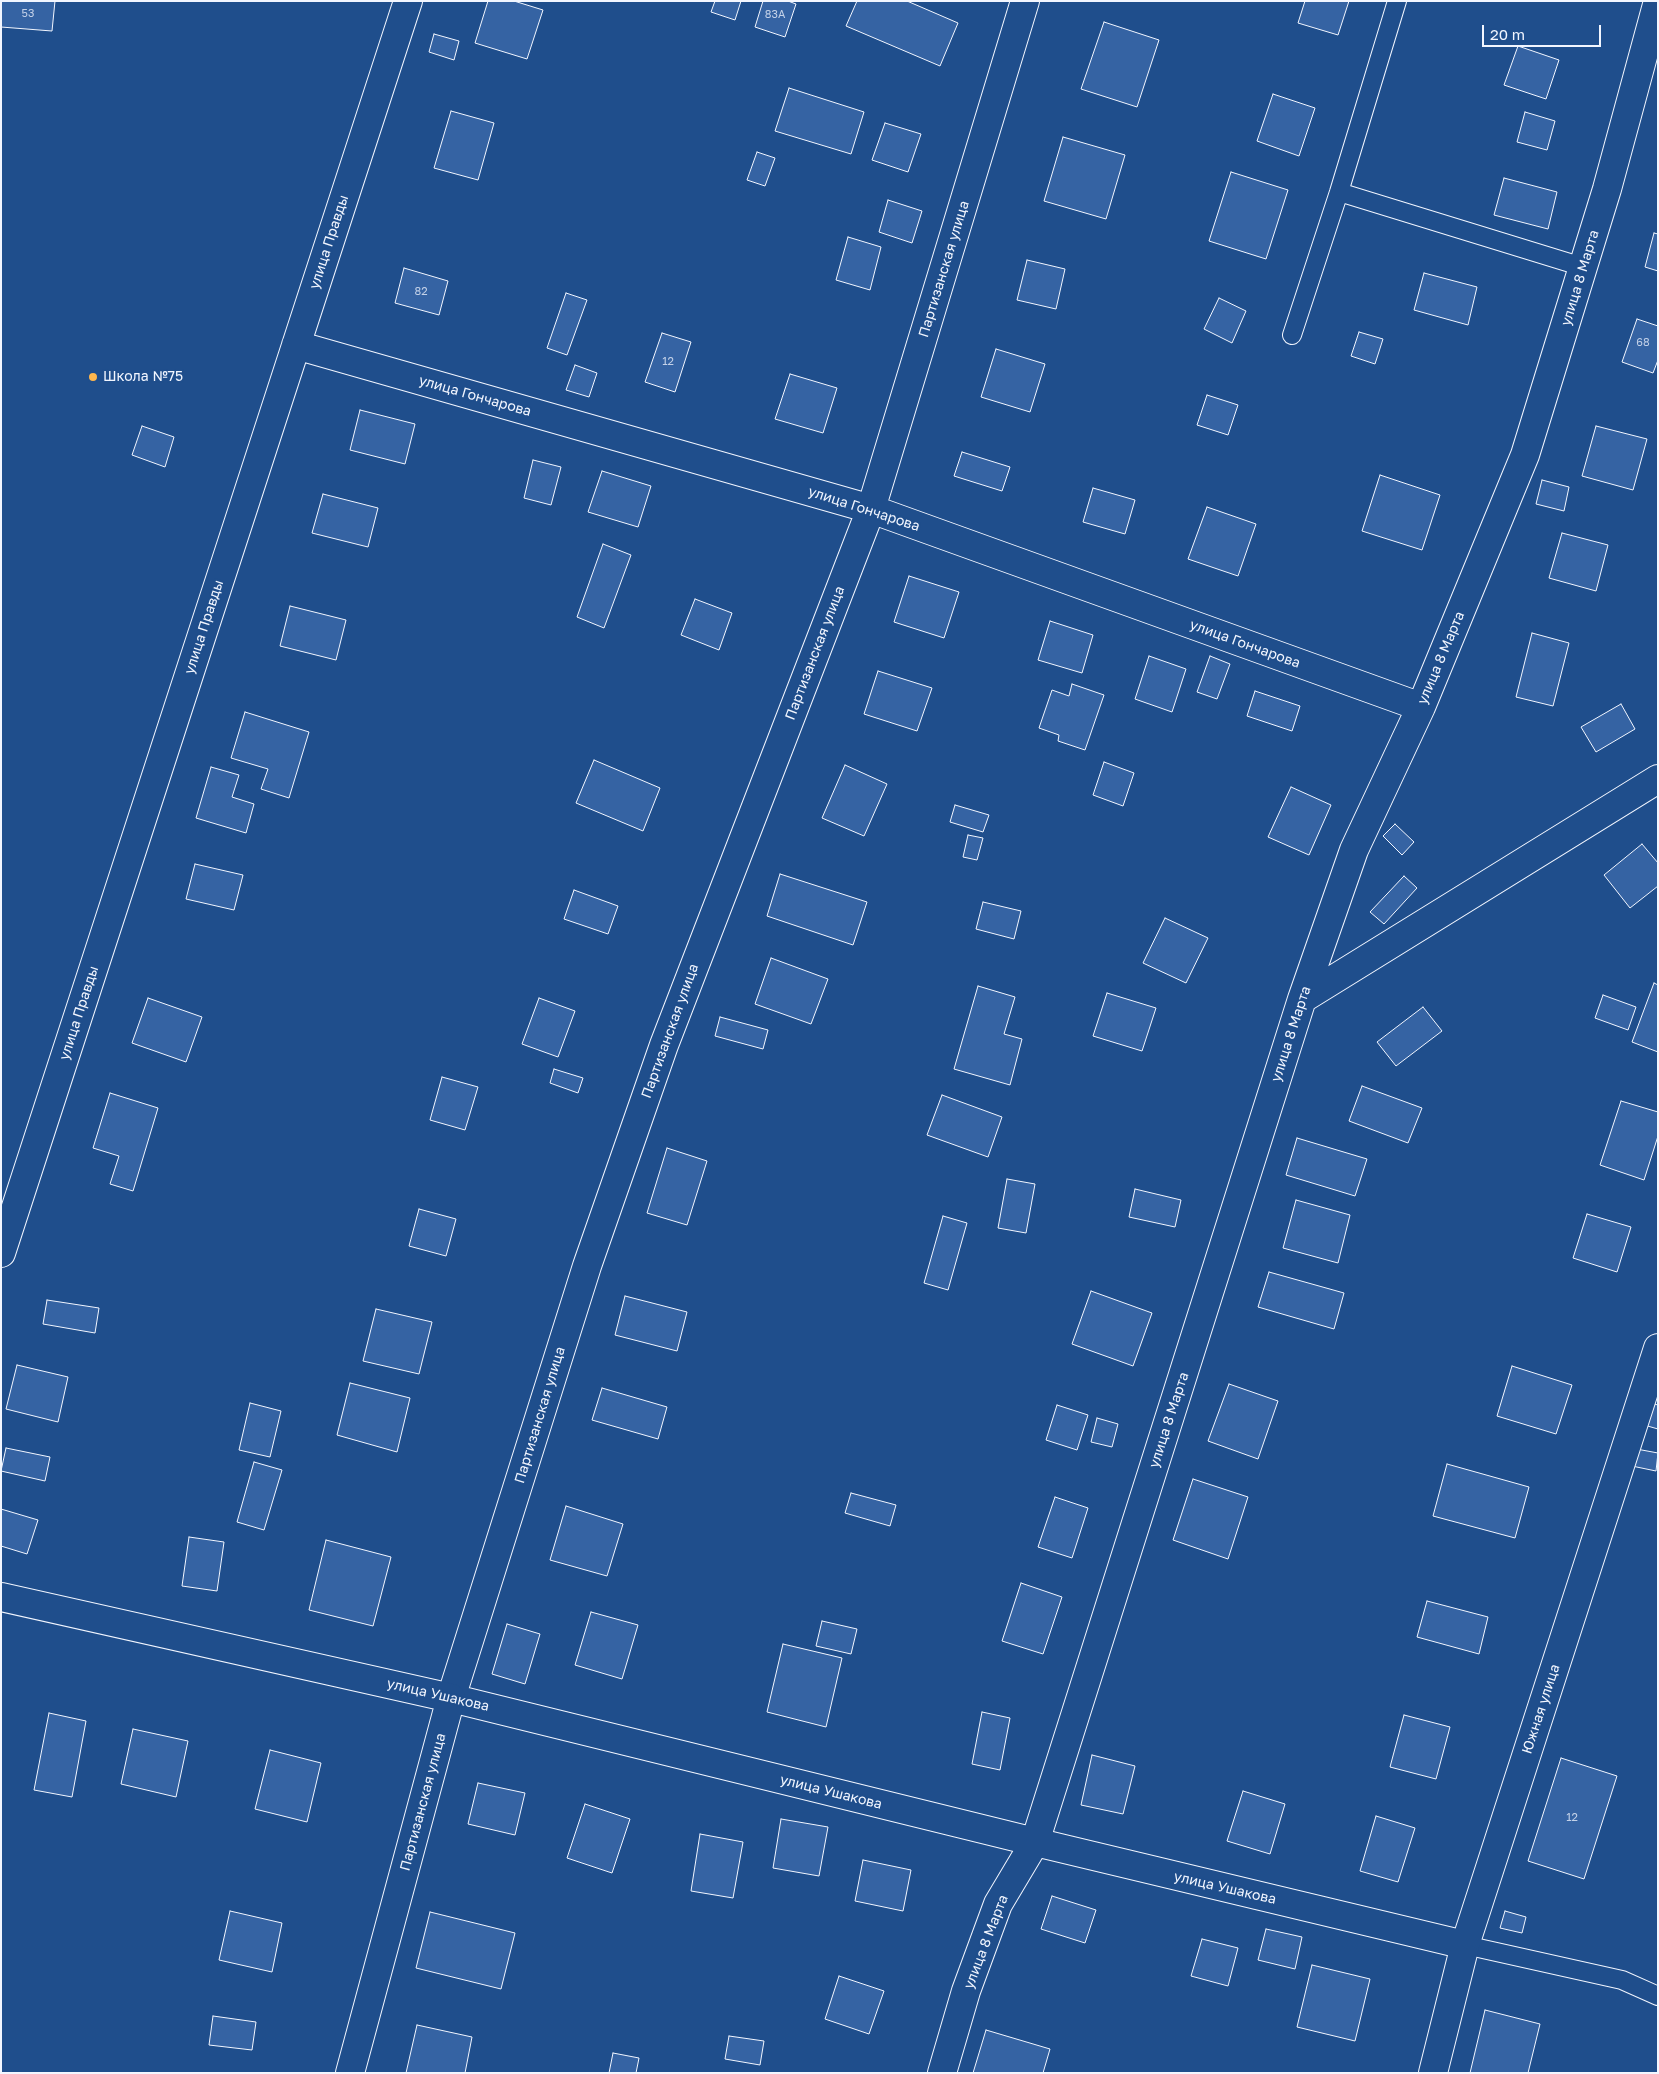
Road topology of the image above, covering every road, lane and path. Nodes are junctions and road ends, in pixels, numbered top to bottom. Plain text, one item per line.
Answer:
1 (408, 1) edge
2 (1025, 1) edge
3 (1396, 1) edge
4 (1658, 1) edge
5 (1338, 192) junction
6 (1583, 267) junction
7 (1292, 335) dead end
8 (296, 345) junction
9 (870, 509) junction
10 (1421, 707) junction
11 (1658, 779) edge
12 (1302, 999) junction
13 (1, 1253) edge
14 (1658, 1348) edge
15 (1, 1597) edge
16 (451, 1698) junction
17 (1035, 1842) junction
18 (1465, 1945) junction
19 (1658, 1996) edge
20 (350, 2073) edge
21 (942, 2073) edge
22 (1433, 2073) edge

1 - 8 street, улица Правды
2 - 9 street, Партизанская улица
3 - 5 lane
4 - 6 street, улица 8 Марта
5 - 6 lane
5 - 7 lane
6 - 10 street, улица 8 Марта
8 - 9 street, улица Гончарова
8 - 13 street, улица Правды
9 - 10 street, улица Гончарова
9 - 16 street, Партизанская улица
10 - 12 street, улица 8 Марта
11 - 12 street
12 - 17 street, улица 8 Марта
14 - 18 street, Южная улица
15 - 16 street, улица Ушакова
16 - 17 street, улица Ушакова
16 - 20 street, Партизанская улица
17 - 18 street, улица Ушакова
17 - 21 street, улица 8 Марта
18 - 19 lane, улица Ушакова
18 - 22 street, Южная улица

